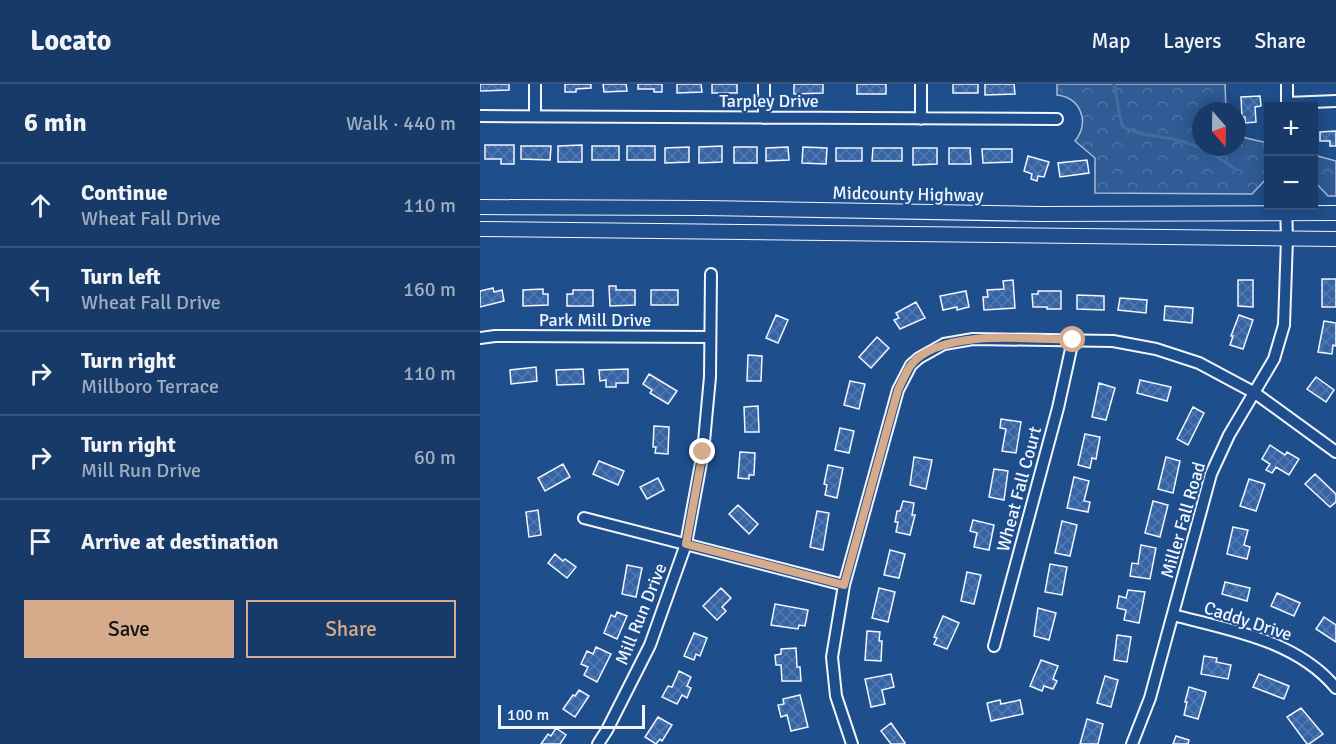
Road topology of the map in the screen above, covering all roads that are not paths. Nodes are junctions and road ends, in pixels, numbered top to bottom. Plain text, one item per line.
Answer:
1 (535, 84) edge
2 (764, 84) edge
3 (921, 84) edge
4 (1287, 84) edge
5 (1336, 101) edge
6 (1287, 102) edge
7 (1318, 102) edge
8 (535, 115) junction
9 (480, 116) edge
10 (764, 118) junction
11 (921, 119) junction
12 (1057, 119) dead end
13 (480, 207) edge
14 (1264, 209) edge
15 (1286, 210) edge
16 (1298, 210) edge
17 (1336, 213) edge
18 (480, 229) edge
19 (1287, 239) junction
20 (1336, 239) edge
21 (711, 274) dead end
22 (710, 337) junction
23 (480, 338) edge
24 (1073, 340) junction
25 (1255, 393) junction
26 (1336, 452) edge
27 (584, 518) dead end
28 (686, 544) junction
29 (844, 585) junction
30 (1173, 615) junction
31 (994, 646) dead end
32 (1336, 688) edge
33 (598, 744) edge
34 (852, 744) edge
35 (1132, 744) edge

1 - 8 street
2 - 10 street
3 - 11 street
4 - 6 street
5 - 7 street
8 - 9 street, Tarpley Drive
8 - 10 street, Tarpley Drive
10 - 11 street, Tarpley Drive
11 - 12 street, Tarpley Drive
13 - 14 main road, Midcounty Highway
15 - 19 street, Miller Fall Road
16 - 17 main road, Midcounty Highway
18 - 19 main road
19 - 20 main road
19 - 25 street, Miller Fall Road
21 - 22 street, Mill Run Drive
22 - 23 street, Park Mill Drive
22 - 28 street, Mill Run Drive
24 - 25 street
24 - 29 street
24 - 31 street, Wheat Fall Court
25 - 26 street
25 - 30 street, Miller Fall Road
27 - 28 street
28 - 29 street
28 - 33 street, Mill Run Drive
29 - 34 street
30 - 32 street, Caddy Drive
30 - 35 street, Miller Fall Road

